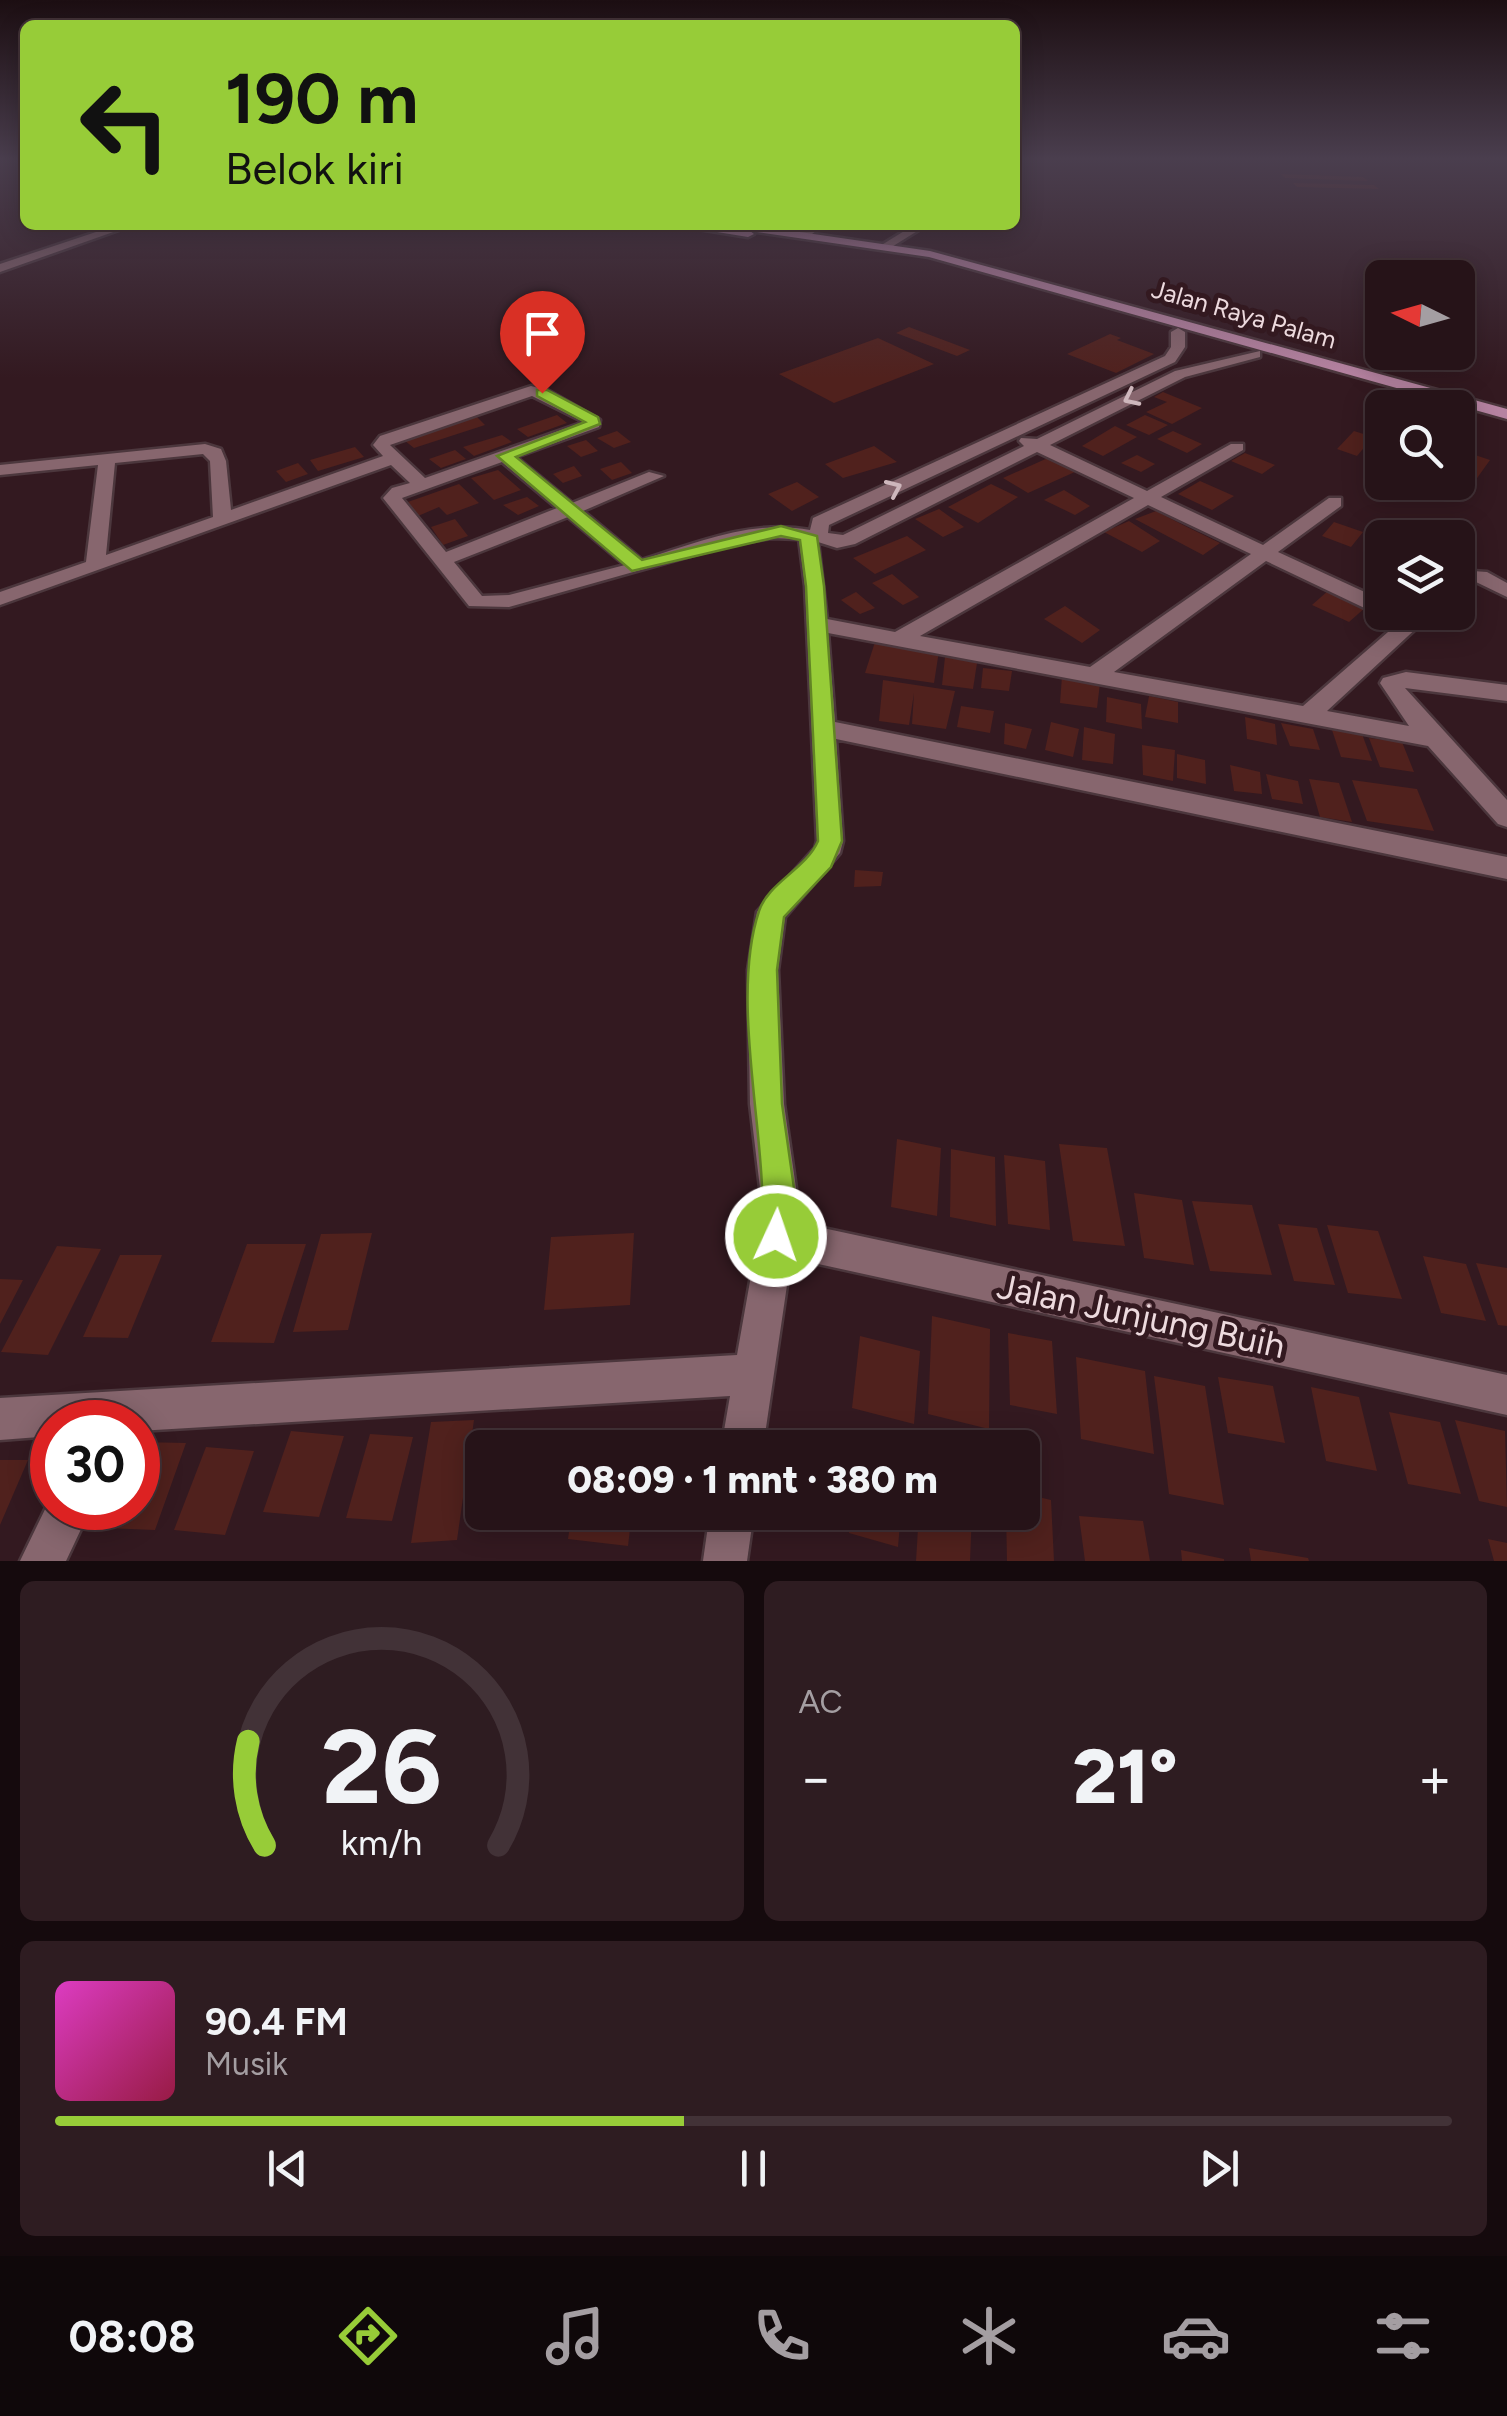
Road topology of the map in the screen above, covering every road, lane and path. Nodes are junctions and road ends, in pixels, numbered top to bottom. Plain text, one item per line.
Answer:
1 (108, 232) edge
2 (742, 232) edge
3 (786, 232) edge
4 (808, 232) edge
5 (910, 232) edge
6 (804, 234) junction
7 (826, 241) junction
8 (886, 246) junction
9 (0, 268) edge
10 (1178, 332) junction
11 (1255, 354) junction
12 (1170, 359) junction
13 (1196, 368) junction
14 (1397, 390) edge
15 (1402, 390) edge
16 (1475, 407) edge
17 (1507, 414) edge
18 (1475, 416) edge
19 (1507, 425) edge
20 (1014, 434) junction
21 (1035, 446) junction
22 (1237, 447) dead end
23 (505, 456) junction
24 (107, 458) junction
25 (394, 458) junction
26 (0, 470) edge
27 (655, 476) dead end
28 (422, 485) junction
29 (1148, 497) junction
30 (1335, 502) dead end
31 (569, 510) junction
32 (222, 518) junction
33 (813, 536) junction
34 (1266, 552) junction
35 (441, 561) junction
36 (95, 564) junction
37 (639, 567) junction
38 (1475, 576) edge
39 (1507, 591) edge
40 (0, 599) edge
41 (1365, 600) edge
42 (818, 624) junction
43 (1405, 630) edge
44 (897, 640) junction
45 (1368, 662) junction
46 (1093, 676) junction
47 (1391, 683) junction
48 (1507, 693) edge
49 (1307, 716) junction
50 (825, 728) junction
51 (1434, 740) junction
52 (1507, 817) edge
53 (1507, 868) edge
54 (776, 1236) junction
55 (754, 1374) junction
56 (1507, 1395) edge
57 (160, 1414) edge
58 (30, 1418) edge
59 (0, 1419) edge
60 (745, 1430) edge
61 (58, 1530) edge
62 (729, 1530) edge
63 (42, 1561) edge
64 (725, 1561) edge

1 - 9 street
2 - 7 main road, Jalan Raya Palam
3 - 6 main road, Jalan Raya Palam
4 - 6 street
5 - 8 street
6 - 7 main road, Jalan Raya Palam
7 - 8 main road, Jalan Raya Palam
7 - 10 main road, Jalan Raya Palam
8 - 15 main road, Jalan Raya Palam
10 - 11 main road, Jalan Raya Palam
10 - 12 street
11 - 13 street
11 - 14 main road, Jalan Raya Palam
12 - 13 street
12 - 20 street
13 -> 21 street
16 - 17 main road, Jalan Raya Palam
18 - 19 main road
20 - 21 street
33 -> 20 street
21 - 29 street
21 - 33 street
22 - 29 street
23 - 25 street
23 - 28 street
23 - 31 street
24 - 26 street
24 - 32 street
24 - 36 street
25 - 28 street
25 - 32 street
27 - 31 street
28 - 35 street
29 - 34 street
29 - 44 street
30 - 34 street
31 - 35 street
31 - 37 street
32 - 36 street
33 - 37 street
33 - 42 street
34 - 41 street
34 - 46 street
35 - 37 street
36 - 40 street
38 - 39 street
42 - 44 street
42 - 50 street
43 - 45 street
44 - 46 street
45 - 47 street
45 - 49 street
46 - 49 street
47 - 48 street
47 - 51 street
49 - 51 street
50 - 53 street
50 - 54 street
51 - 52 street
54 - 55 street
54 - 56 street, Jalan Junjung Buih
55 - 57 street
55 - 60 street
58 - 59 street
61 - 63 street
62 - 64 street

